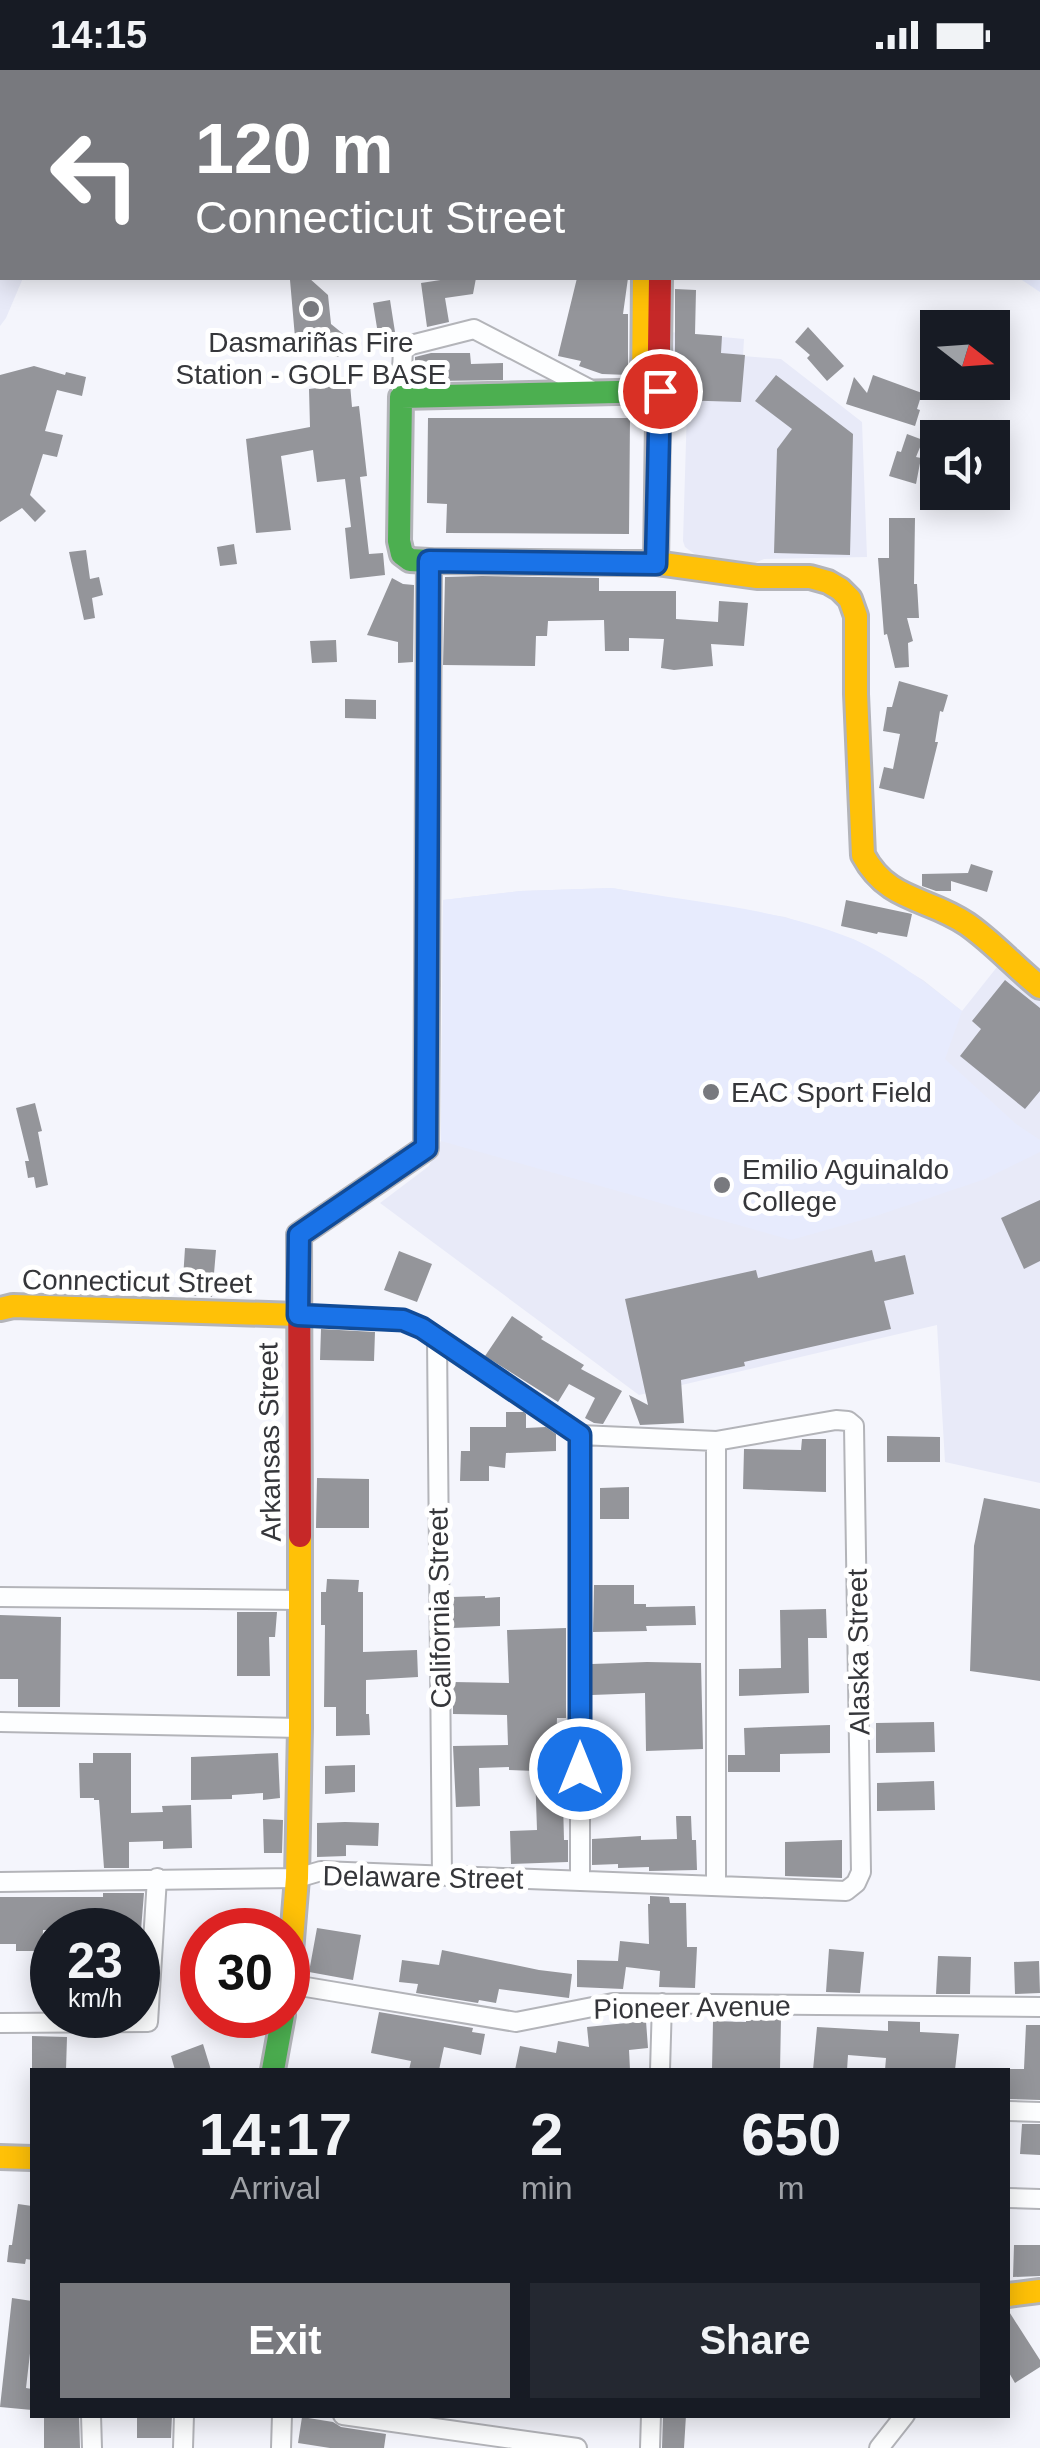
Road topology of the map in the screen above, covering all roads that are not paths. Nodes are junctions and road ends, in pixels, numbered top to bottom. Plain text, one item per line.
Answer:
1 (644, 280) edge
2 (660, 280) edge
3 (652, 391) junction
4 (598, 393) junction
5 (400, 397) junction
6 (429, 561) junction
7 (656, 564) junction
8 (1040, 988) edge
9 (0, 1309) edge
10 (298, 1315) junction
11 (436, 1339) junction
12 (580, 1435) junction
13 (716, 1441) junction
14 (0, 1597) edge
15 (301, 1600) junction
16 (0, 1722) edge
17 (300, 1728) junction
18 (442, 1876) junction
19 (158, 1878) junction
20 (296, 1878) junction
21 (580, 1880) junction
22 (0, 1882) edge
23 (716, 1885) junction
24 (846, 1891) joint
25 (294, 1908) edge
26 (310, 1989) edge
27 (662, 2002) junction
28 (1040, 2007) edge
29 (0, 2023) edge
30 (279, 2038) edge
31 (273, 2068) edge
32 (660, 2068) edge
33 (1010, 2110) edge
34 (1040, 2112) edge
35 (0, 2158) edge
36 (30, 2158) edge
37 (1010, 2198) edge
38 (1040, 2199) edge
39 (1040, 2291) edge
40 (1010, 2295) edge
41 (92, 2418) edge
42 (184, 2418) edge
43 (282, 2418) edge
44 (364, 2418) edge
45 (651, 2418) edge
46 (902, 2418) edge
47 (92, 2448) edge
48 (183, 2448) edge
49 (280, 2448) edge
50 (577, 2448) edge
51 (650, 2448) edge
52 (879, 2448) edge

1 - 3 street
2 - 3 street
3 - 4 street
3 - 7 street
4 - 5 street
4 - 5 street
5 - 6 street
6 - 7 street
6 - 10 street, Arkansas Street
7 - 8 street
9 - 10 street, Connecticut Street
10 - 11 street, Connecticut Street
10 - 15 street, Arkansas Street
11 - 12 street, Connecticut Street
11 - 18 street, California Street
12 - 13 street
12 - 21 street
13 - 23 street
13 - 24 street, Alaska Street
14 - 15 street
15 - 17 street, Arkansas Street
16 - 17 street
17 - 20 street, Arkansas Street
18 - 20 street, Delaware Street
18 - 21 street, Delaware Street
19 - 20 street, Delaware Street
19 - 22 street, Delaware Street
19 - 29 street
20 - 25 street, Arkansas Street
21 - 23 street, Delaware Street
23 - 24 street, Delaware Street
26 - 27 street, Pioneer Avenue
27 - 28 street, Pioneer Avenue
27 - 32 street
30 - 31 street
33 - 34 street
35 - 36 street
37 - 38 street
39 - 40 street
41 - 47 street
42 - 48 street
43 - 49 street
44 - 50 street
45 - 51 street
46 - 52 street

